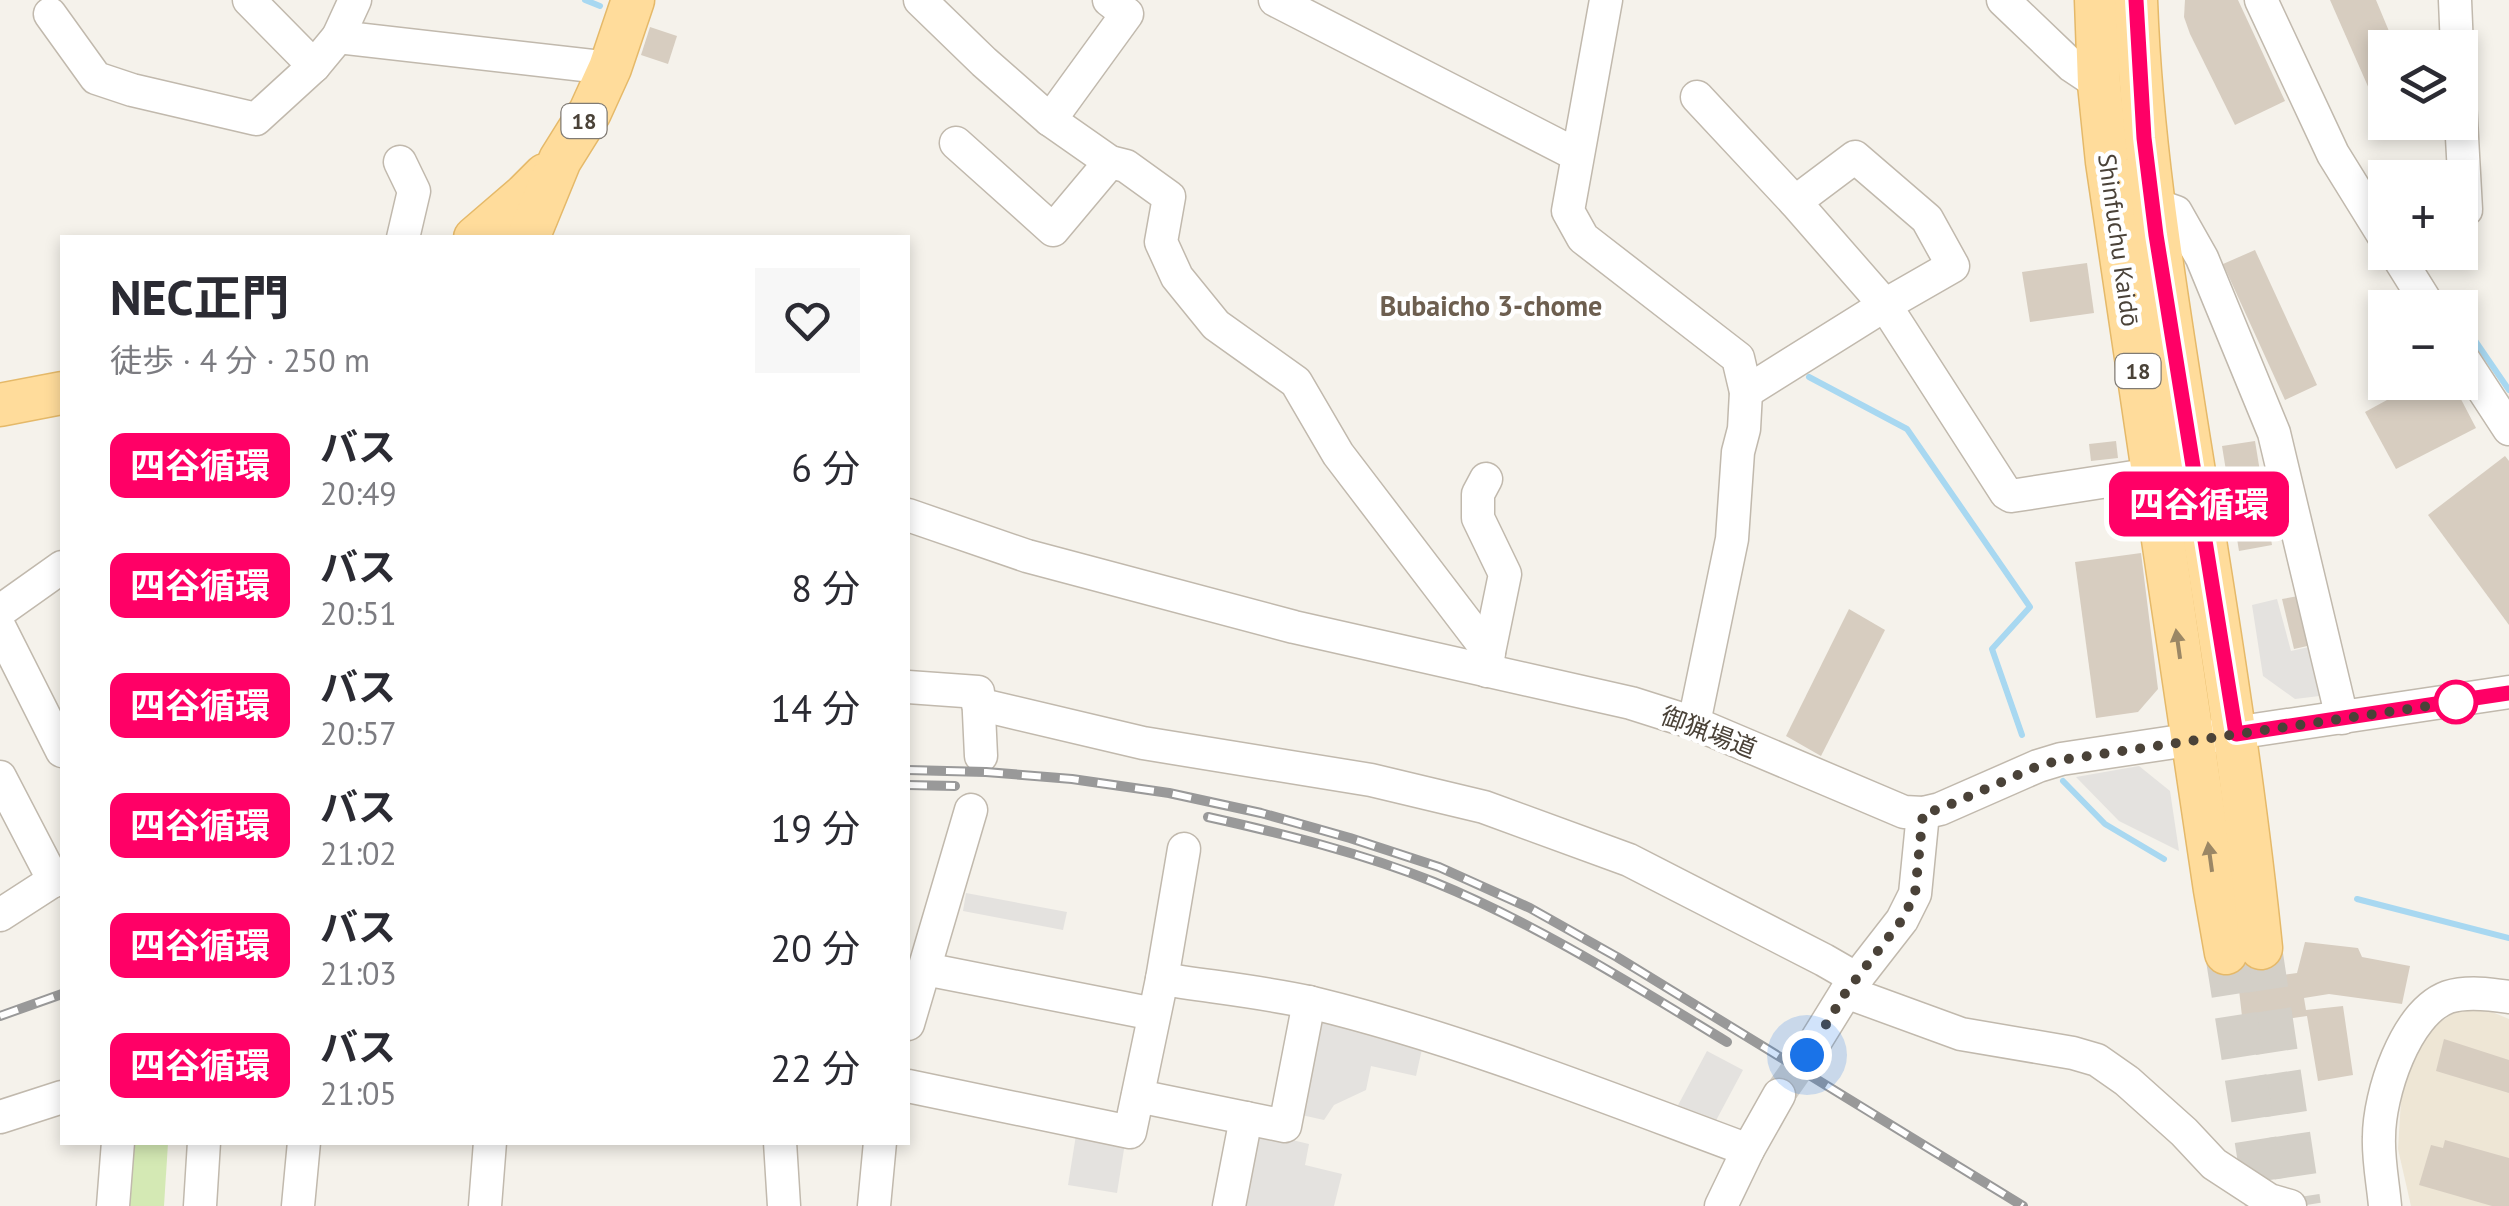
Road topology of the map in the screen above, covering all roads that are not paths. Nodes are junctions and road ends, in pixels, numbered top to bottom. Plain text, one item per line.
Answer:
1 (355, 0) edge
2 (633, 0) edge
3 (920, 0) edge
4 (1109, 0) edge
5 (1275, 0) edge
6 (1606, 0) edge
7 (2004, 0) edge
8 (2096, 0) edge
9 (2136, 0) edge
10 (2262, 0) edge
11 (2454, 0) edge
12 (253, 2) edge
13 (50, 14) dead end
14 (2456, 30) edge
15 (338, 37) junction
16 (314, 66) junction
17 (610, 68) junction
18 (2100, 84) junction
19 (1697, 97) dead end
20 (1050, 120) junction
21 (956, 143) dead end
22 (1578, 155) junction
23 (560, 160) junction
24 (400, 162) dead end
25 (1110, 162) junction
26 (1795, 202) junction
27 (2152, 204) junction
28 (2368, 209) edge
29 (404, 235) edge
30 (478, 235) edge
31 (529, 235) edge
32 (1884, 305) junction
33 (2478, 382) edge
34 (1746, 392) junction
35 (60, 393) edge
36 (0, 405) edge
37 (2509, 429) edge
38 (2153, 474) junction
39 (1486, 479) dead end
40 (910, 516) edge
41 (60, 569) edge
42 (0, 611) edge
43 (0, 628) edge
44 (1488, 661) junction
45 (910, 687) edge
46 (2509, 692) edge
47 (978, 704) junction
48 (2342, 718) junction
49 (1694, 723) junction
50 (2236, 734) junction
51 (2192, 740) junction
52 (60, 747) edge
53 (980, 756) dead end
54 (0, 777) edge
55 (971, 810) dead end
56 (1923, 813) junction
57 (1184, 849) dead end
58 (58, 878) edge
59 (0, 915) edge
60 (917, 976) edge
61 (1162, 979) junction
62 (1852, 985) junction
63 (2501, 1000) edge
64 (1309, 1002) junction
65 (910, 1013) edge
66 (1154, 1014) junction
67 (1807, 1055) tunnel mouth
68 (910, 1086) edge
69 (1779, 1095) tunnel mouth
70 (1138, 1096) junction
71 (60, 1099) edge
72 (0, 1118) edge
73 (1246, 1118) junction
74 (118, 1145) edge
75 (204, 1145) edge
76 (304, 1145) edge
77 (490, 1145) edge
78 (780, 1145) edge
79 (869, 1145) edge
80 (1748, 1150) junction
81 (114, 1206) edge
82 (200, 1206) edge
83 (298, 1206) edge
84 (486, 1206) edge
85 (784, 1206) edge
86 (874, 1206) edge
87 (1228, 1206) edge
88 (1721, 1206) edge
89 (2290, 1206) edge
90 (2385, 1206) edge

1 - 15 street
2 - 17 main road, 18
3 - 20 street
4 - 20 street
5 - 22 street
6 - 22 street
7 - 18 street
8 - 18 main road, Shinfuchu Kaidō / 18
9 - 27 main road, Shinfuchu Kaidō / 18
10 - 28 street
11 - 14 street
12 - 16 street
13 - 16 street
15 - 16 street
15 - 17 street
17 - 23 main road, 18
18 - 38 main road, Shinfuchu Kaidō / 18
19 - 26 street
20 - 25 street
21 - 25 street
22 - 34 street
23 - 30 main road, 18
23 - 31 main road, 18
24 - 29 street
25 - 44 street
26 - 32 street
26 - 32 street
27 - 48 street
27 - 50 main road, Shinfuchu Kaidō / 18
32 - 34 street
32 - 38 street
33 - 37 street
34 - 49 street
35 - 36 main road
51 -> 38 main road, Shinfuchu Kaidō / 18
39 - 44 street
40 - 44 street, 御猟場道
41 - 42 street
43 - 52 street
44 - 49 street, 御猟場道
45 - 47 street
46 - 48 street
47 - 53 street
47 - 62 street
48 - 50 street
49 - 56 street, 御猟場道
50 - 51 street
50 -> 51 main road, Shinfuchu Kaidō / 18
51 - 56 street
54 - 58 street
55 - 60 street
56 - 62 street
57 - 61 street
58 - 59 street
60 - 65 street
60 - 66 street
61 - 64 street
61 - 66 street
62 - 67 street
62 - 89 street
63 - 90 street
64 - 73 street
64 - 80 street
66 - 70 street
68 - 70 street
69 - 80 street
70 - 73 street
71 - 72 street
73 - 87 street
74 - 81 street
75 - 82 street
76 - 83 street
77 - 84 street
78 - 85 street
79 - 86 street
80 - 88 street

